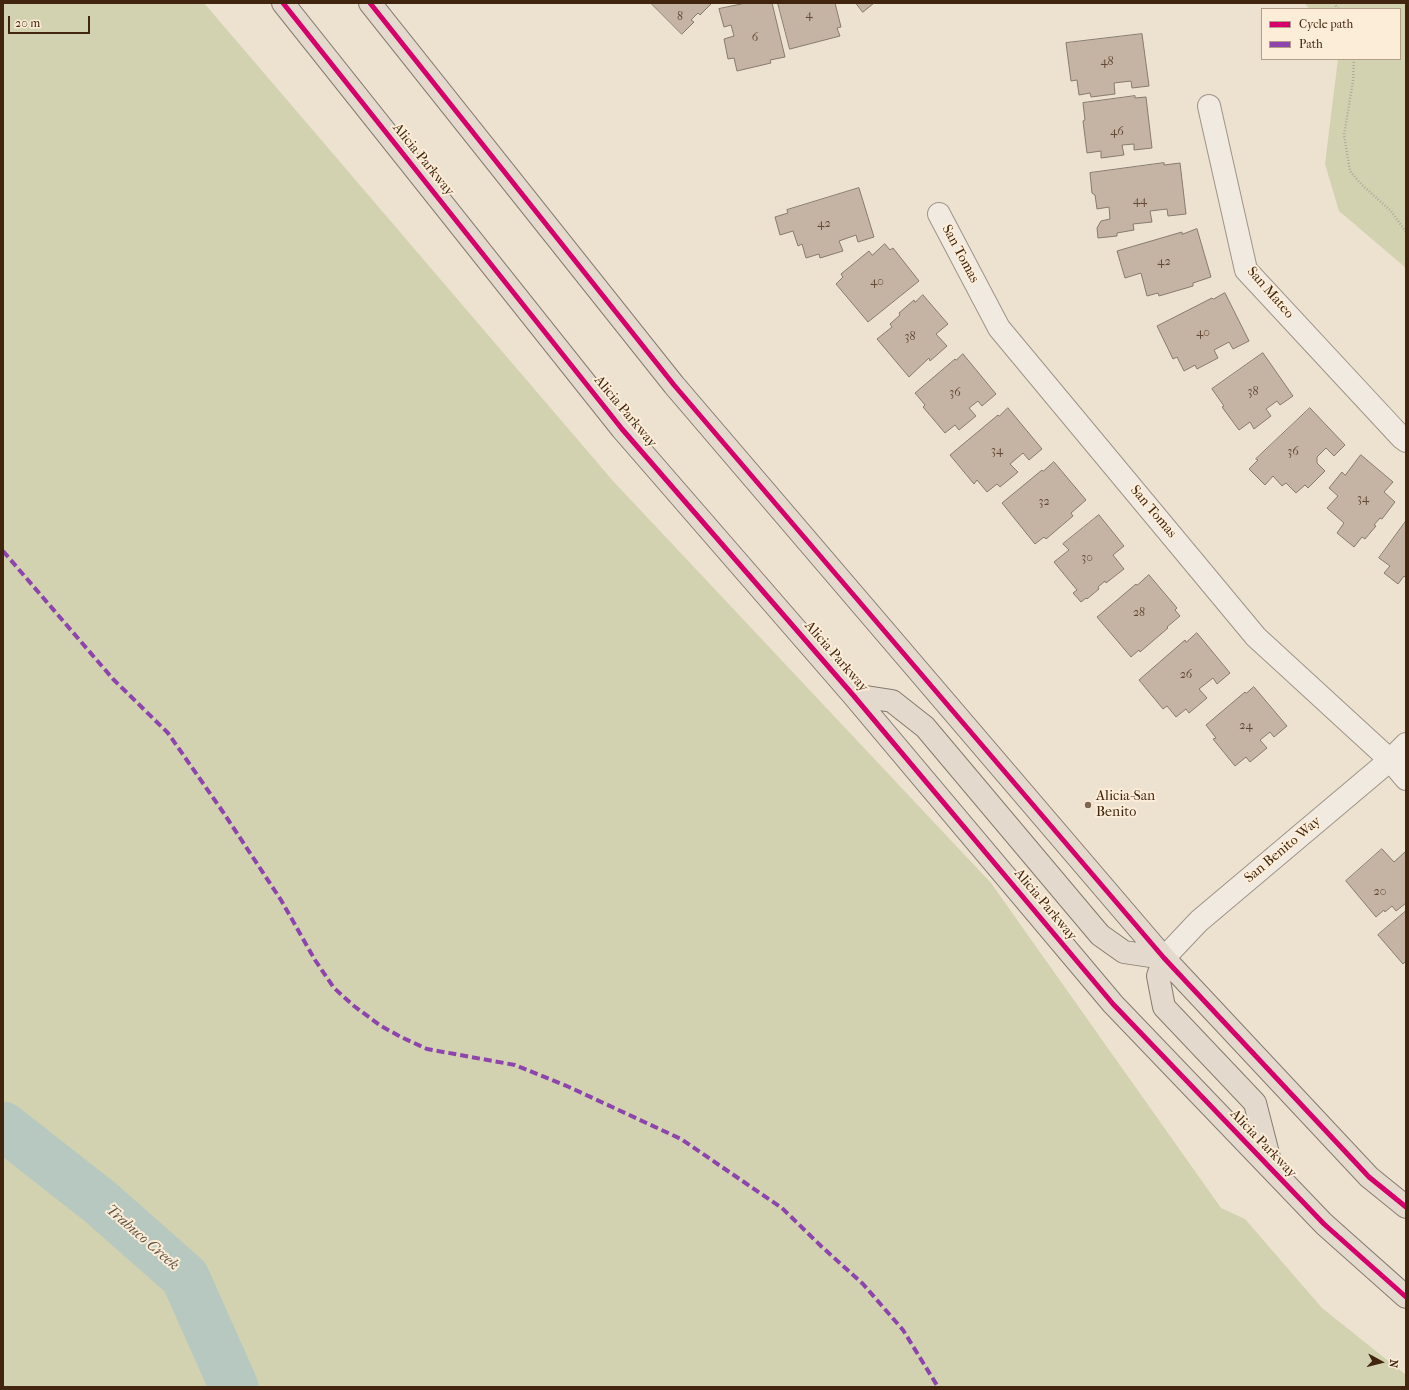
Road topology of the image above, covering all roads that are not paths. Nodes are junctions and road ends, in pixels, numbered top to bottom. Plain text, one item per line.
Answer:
1 (283, 3) edge
2 (370, 3) edge
3 (1209, 106) dead end
4 (939, 214) dead end
5 (1406, 441) edge
6 (853, 694) junction
7 (1406, 744) edge
8 (1390, 760) junction
9 (1406, 779) edge
10 (1164, 958) junction
11 (1272, 1170) junction
12 (1406, 1207) edge
13 (1406, 1297) edge

1 - 6 main road, Alicia Parkway
2 - 10 main road
3 - 5 street, San Mateo
4 - 8 street, San Tomas
6 - 10 main road
6 - 11 main road, Alicia Parkway
7 - 8 street, San Benito Way
8 - 9 street, San Tomas
8 - 10 street, San Benito Way
10 - 11 main road
10 - 12 main road
11 - 13 main road, Alicia Parkway

